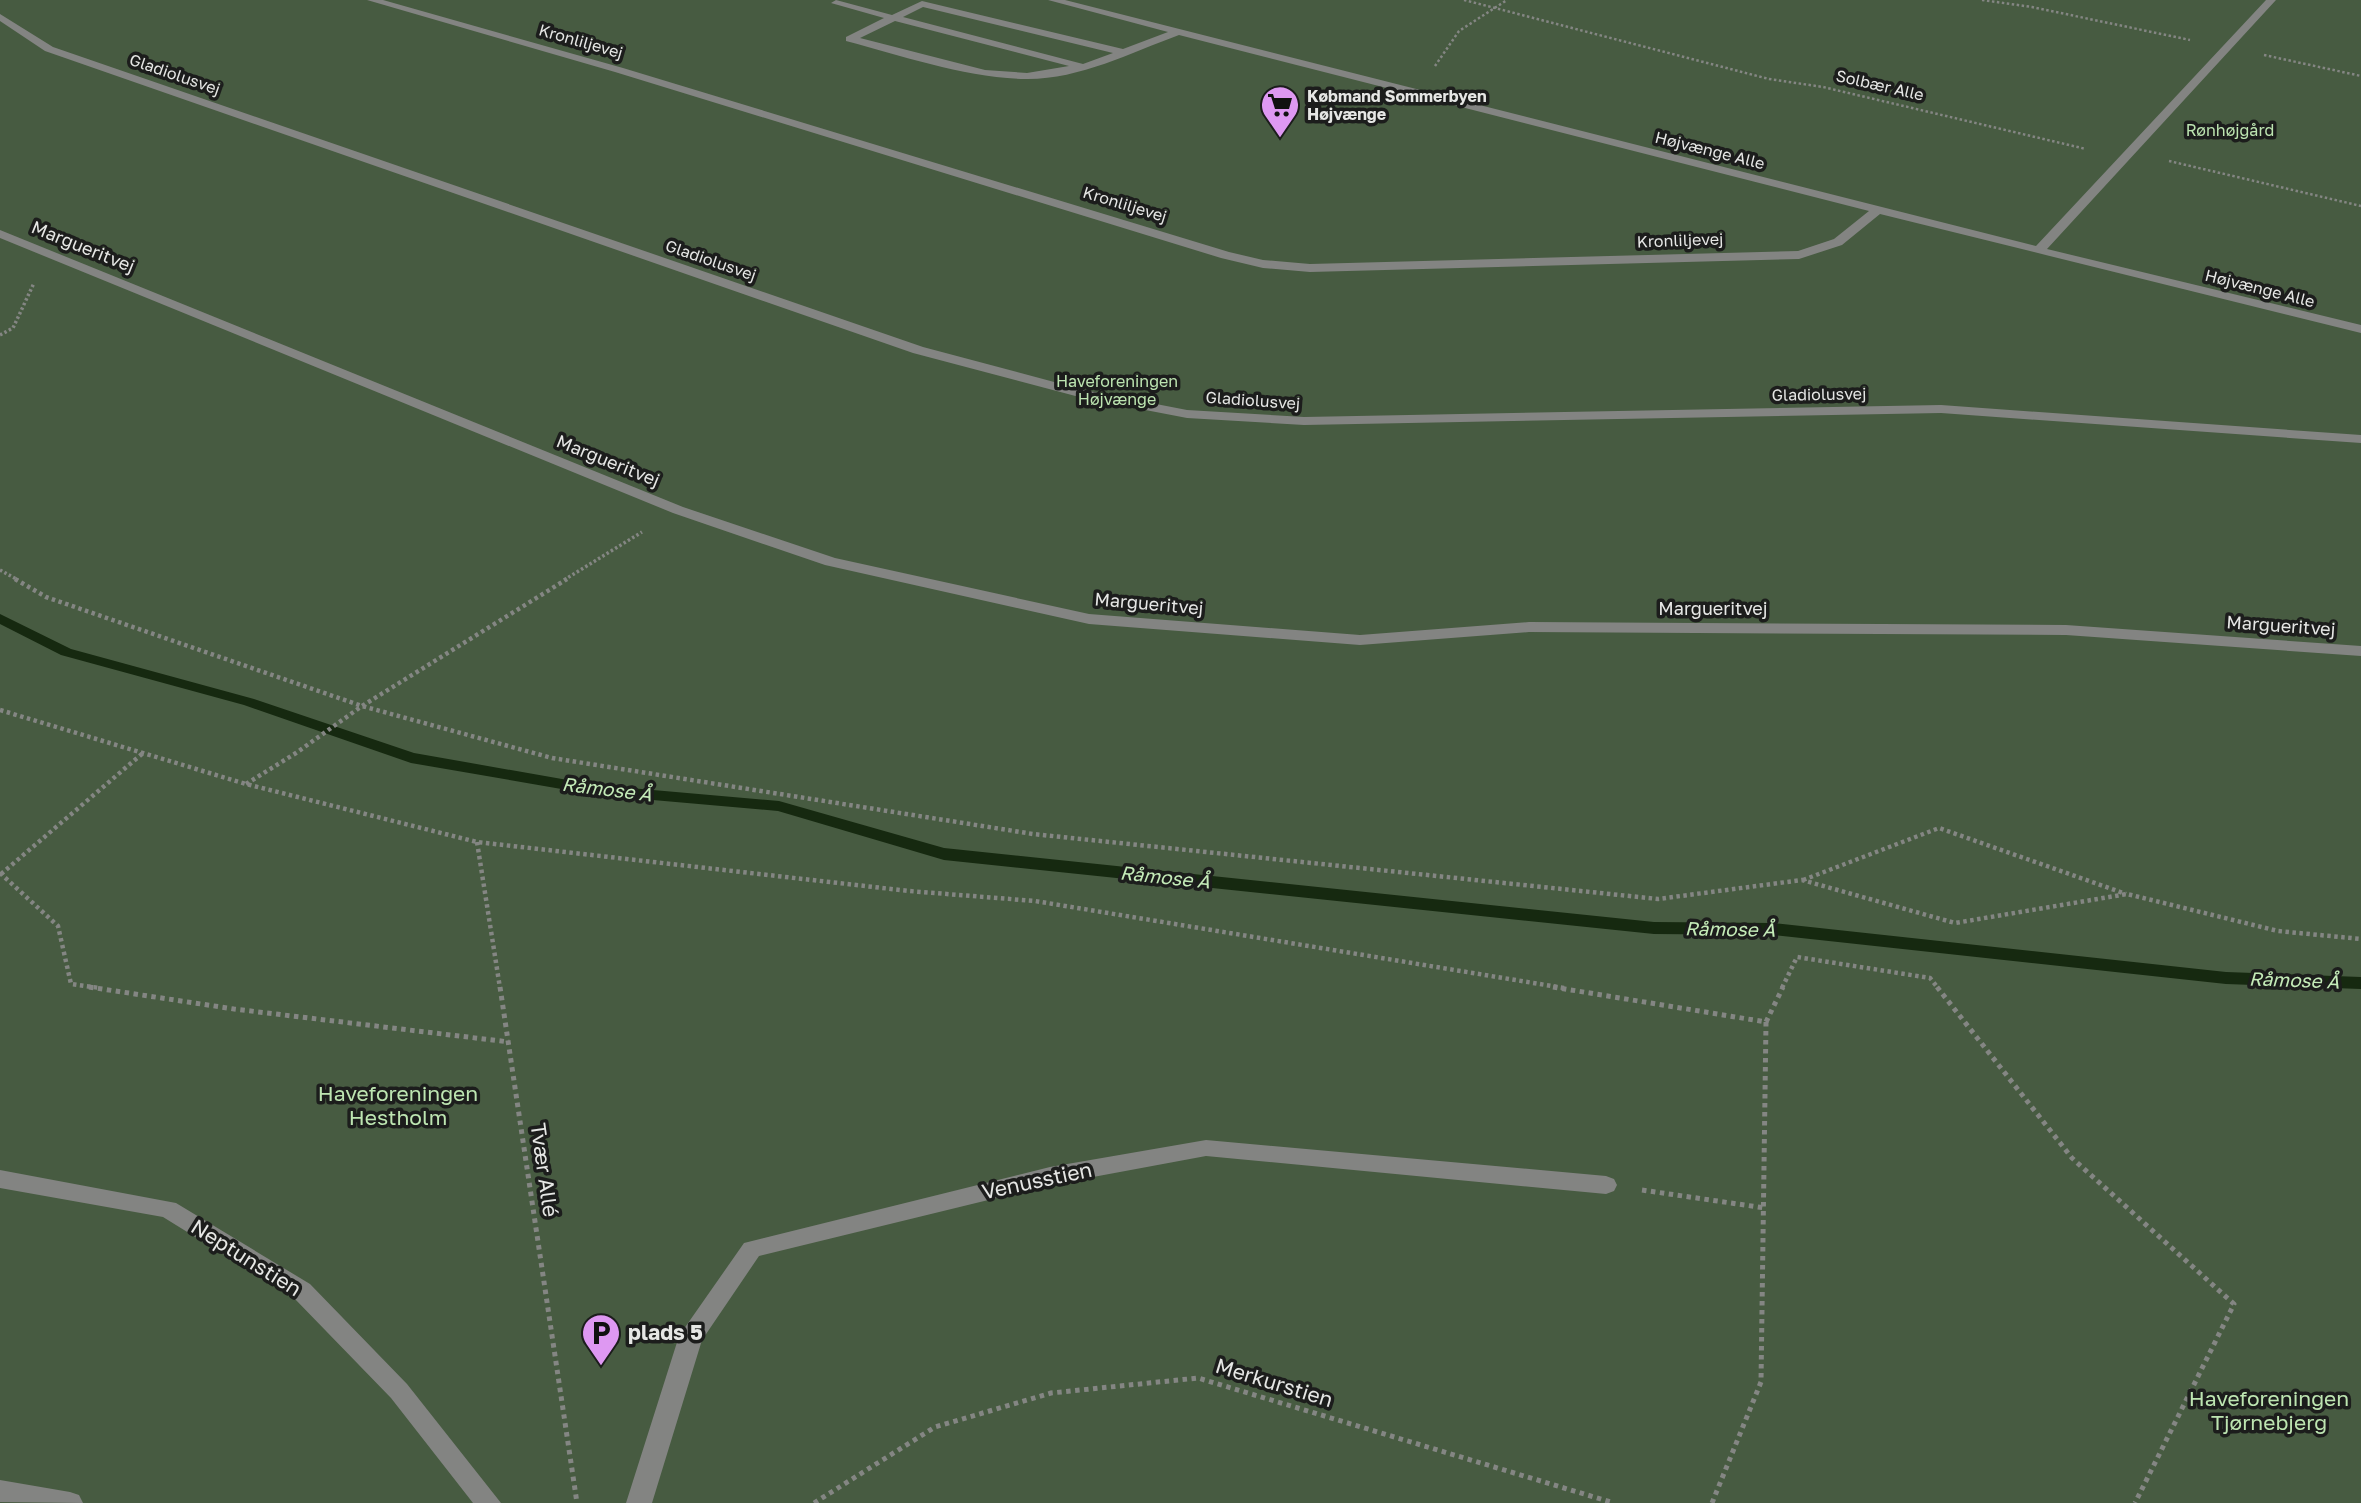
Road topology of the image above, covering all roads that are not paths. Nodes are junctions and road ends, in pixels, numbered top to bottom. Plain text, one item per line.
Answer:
1 (372, 0) edge
2 (1053, 0) edge
3 (2272, 0) edge
4 (836, 3) dead end
5 (0, 17) edge
6 (893, 18) junction
7 (1180, 31) junction
8 (1124, 52) junction
9 (1084, 67) junction
10 (1879, 209) junction
11 (0, 234) edge
12 (2039, 250) junction
13 (2361, 329) edge
14 (2361, 439) edge
15 (2361, 651) edge
16 (0, 1179) edge
17 (1606, 1185) road end
18 (0, 1491) edge
19 (70, 1503) edge
20 (488, 1503) edge
21 (639, 1503) edge

1 - 10 street, Kronliljevej
2 - 7 street, Højvænge Alle
3 - 12 street
4 - 6 street
5 - 14 street, Gladiolusvej
6 - 8 street
6 - 9 street
6 - 9 street
7 - 8 street
7 - 10 street, Højvænge Alle
8 - 9 street
10 - 12 street, Højvænge Alle
11 - 15 street, Margueritvej
12 - 13 street, Højvænge Alle
16 - 20 street, Neptunstien
17 - 21 street, Venusstien
18 - 19 street

